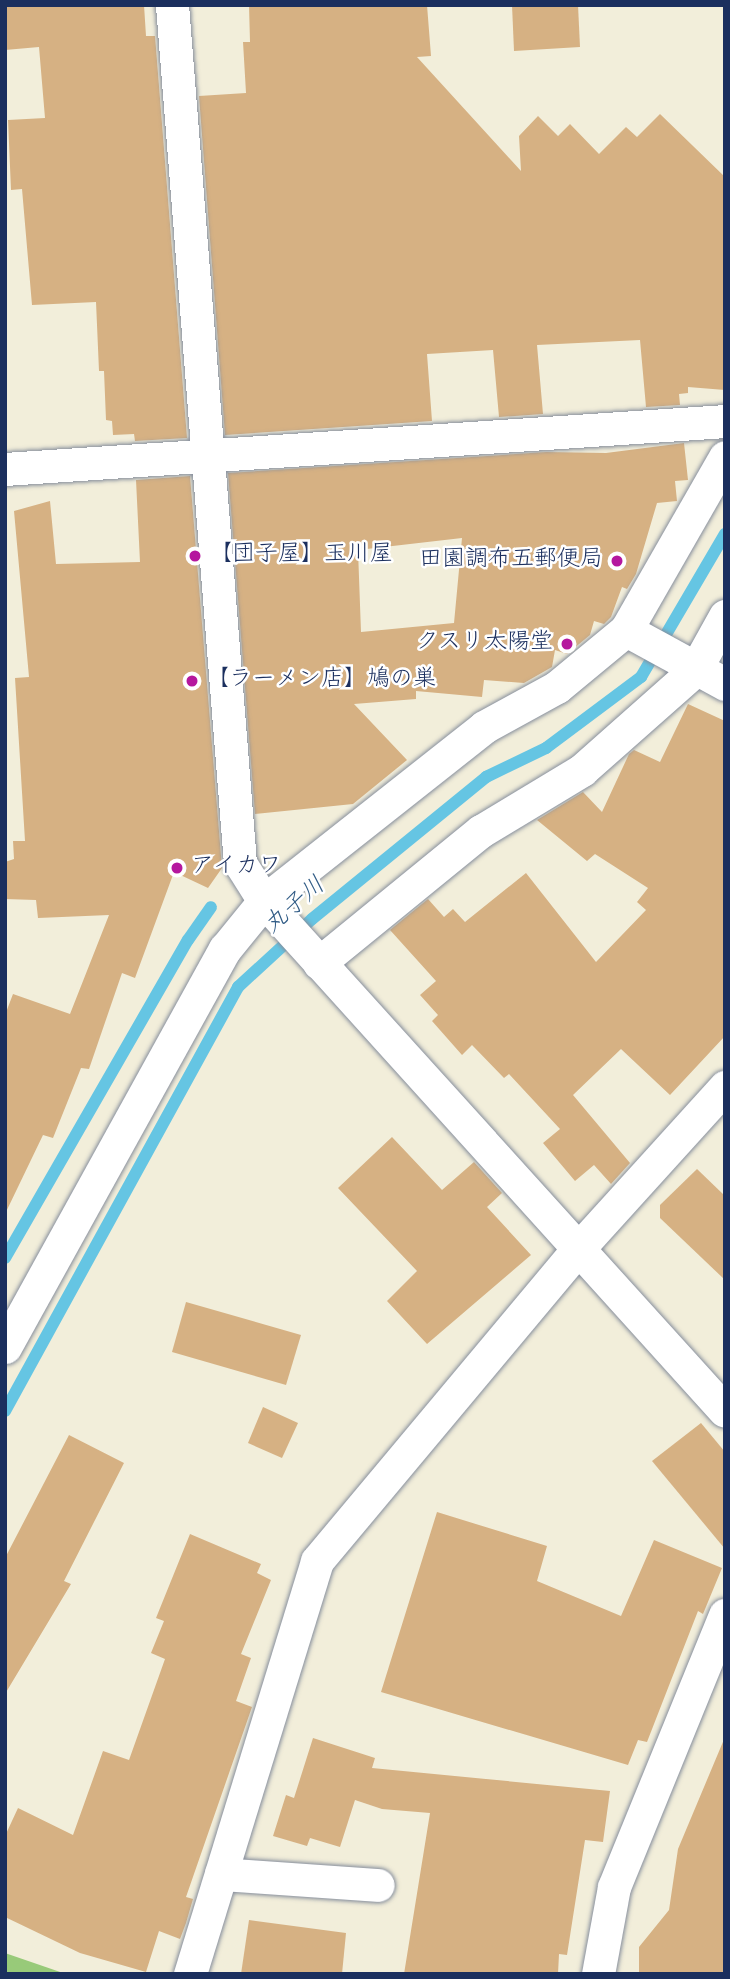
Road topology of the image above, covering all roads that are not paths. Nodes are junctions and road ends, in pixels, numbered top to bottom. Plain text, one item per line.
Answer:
1 (172, 5) edge
2 (725, 421) edge
3 (207, 454) junction
4 (725, 457) edge
5 (5, 469) edge
6 (725, 616) edge
7 (626, 631) junction
8 (695, 670) junction
9 (725, 684) edge
10 (264, 901) junction
11 (319, 963) junction
12 (725, 1087) edge
13 (578, 1249) junction
14 (17, 1298) edge
15 (5, 1347) edge
16 (725, 1411) edge
17 (725, 1615) edge
18 (221, 1874) junction
19 (378, 1885) dead end
20 (190, 1974) edge
21 (598, 1974) edge

1 - 3 street
2 - 3 street
3 - 5 street
3 - 10 street
4 - 7 street
6 - 8 street
7 - 8 street
7 - 10 street
8 - 9 street
8 - 11 street
10 - 11 street
10 - 14 street
11 - 13 street
12 - 13 street
13 - 16 street
13 - 18 street
14 - 15 street
17 - 21 street
18 - 19 street
18 - 20 street

